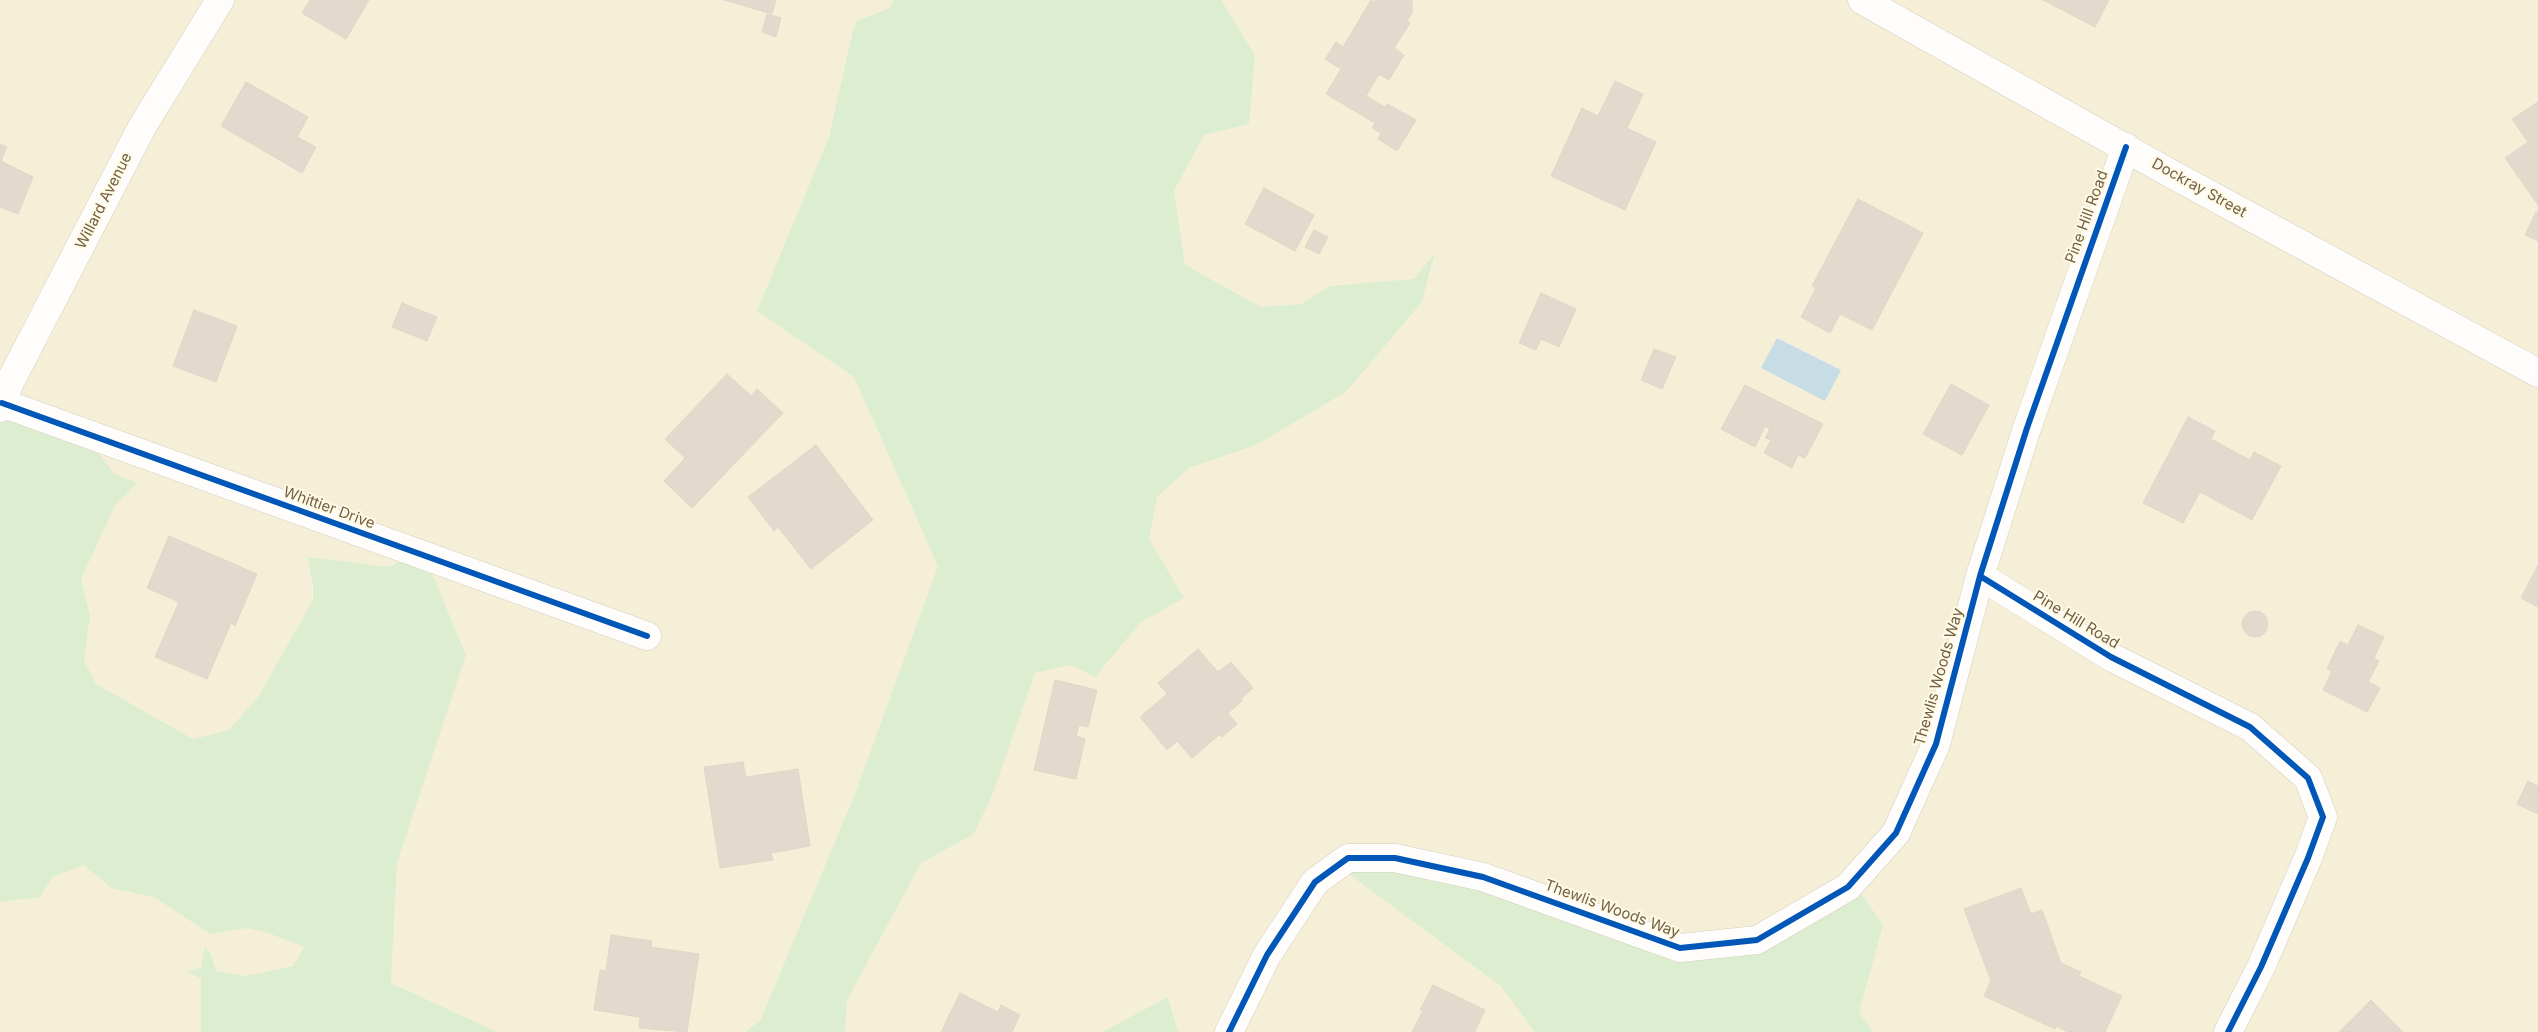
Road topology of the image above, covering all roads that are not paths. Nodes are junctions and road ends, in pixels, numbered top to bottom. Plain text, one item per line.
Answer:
1 (220, 0) edge
2 (1862, 0) edge
3 (2126, 147) junction
4 (2538, 373) edge
5 (1, 405) edge
6 (1980, 576) junction
7 (647, 636) dead end
8 (1229, 1032) edge
9 (2228, 1032) edge

1 - 5 street, Willard Avenue
2 - 3 street, Dockray Street
3 - 4 street, Dockray Street
3 - 6 street, Pine Hill Road
5 - 7 street, Whittier Drive
6 - 8 street, Thewlis Woods Way
6 - 9 street, Pine Hill Road

